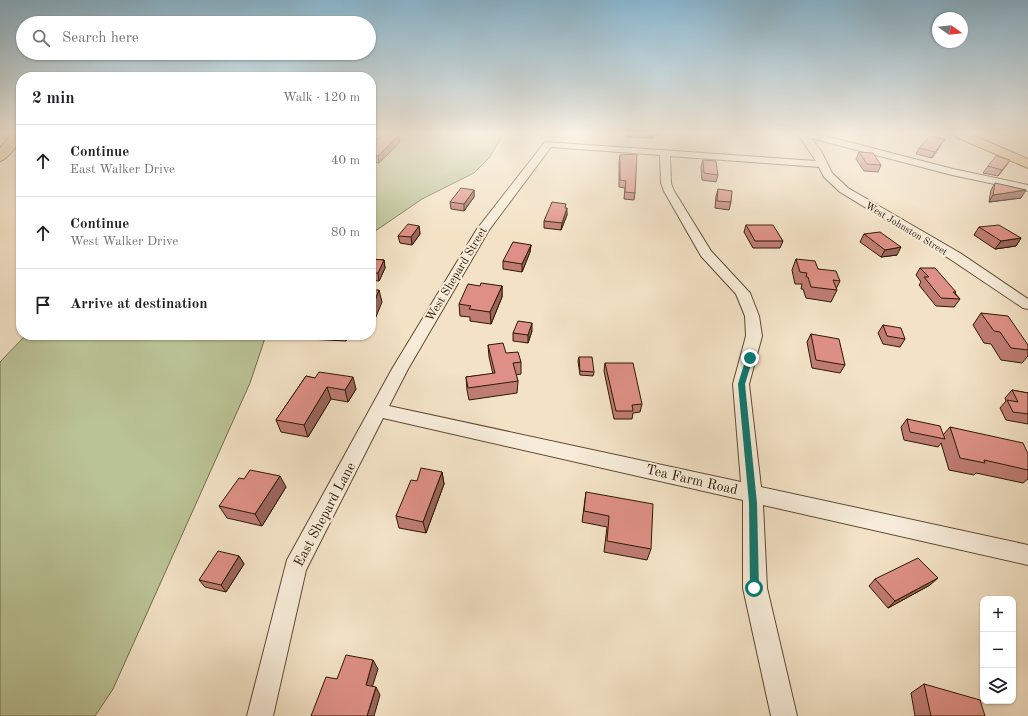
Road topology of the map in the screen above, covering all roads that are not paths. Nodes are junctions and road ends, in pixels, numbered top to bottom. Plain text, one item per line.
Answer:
1 (531, 167) edge
2 (665, 167) edge
3 (824, 167) edge
4 (934, 167) edge
5 (1028, 188) edge
6 (1028, 305) edge
7 (379, 410) junction
8 (752, 493) junction
9 (1028, 555) edge
10 (260, 716) edge
11 (784, 716) edge

1 - 7 street, West Shepard Street
2 - 8 street
3 - 6 street, West Johnston Street
4 - 5 street
7 - 8 street, Tea Farm Road
7 - 10 street, East Shepard Lane
8 - 9 street, Tea Farm Road
8 - 11 street

